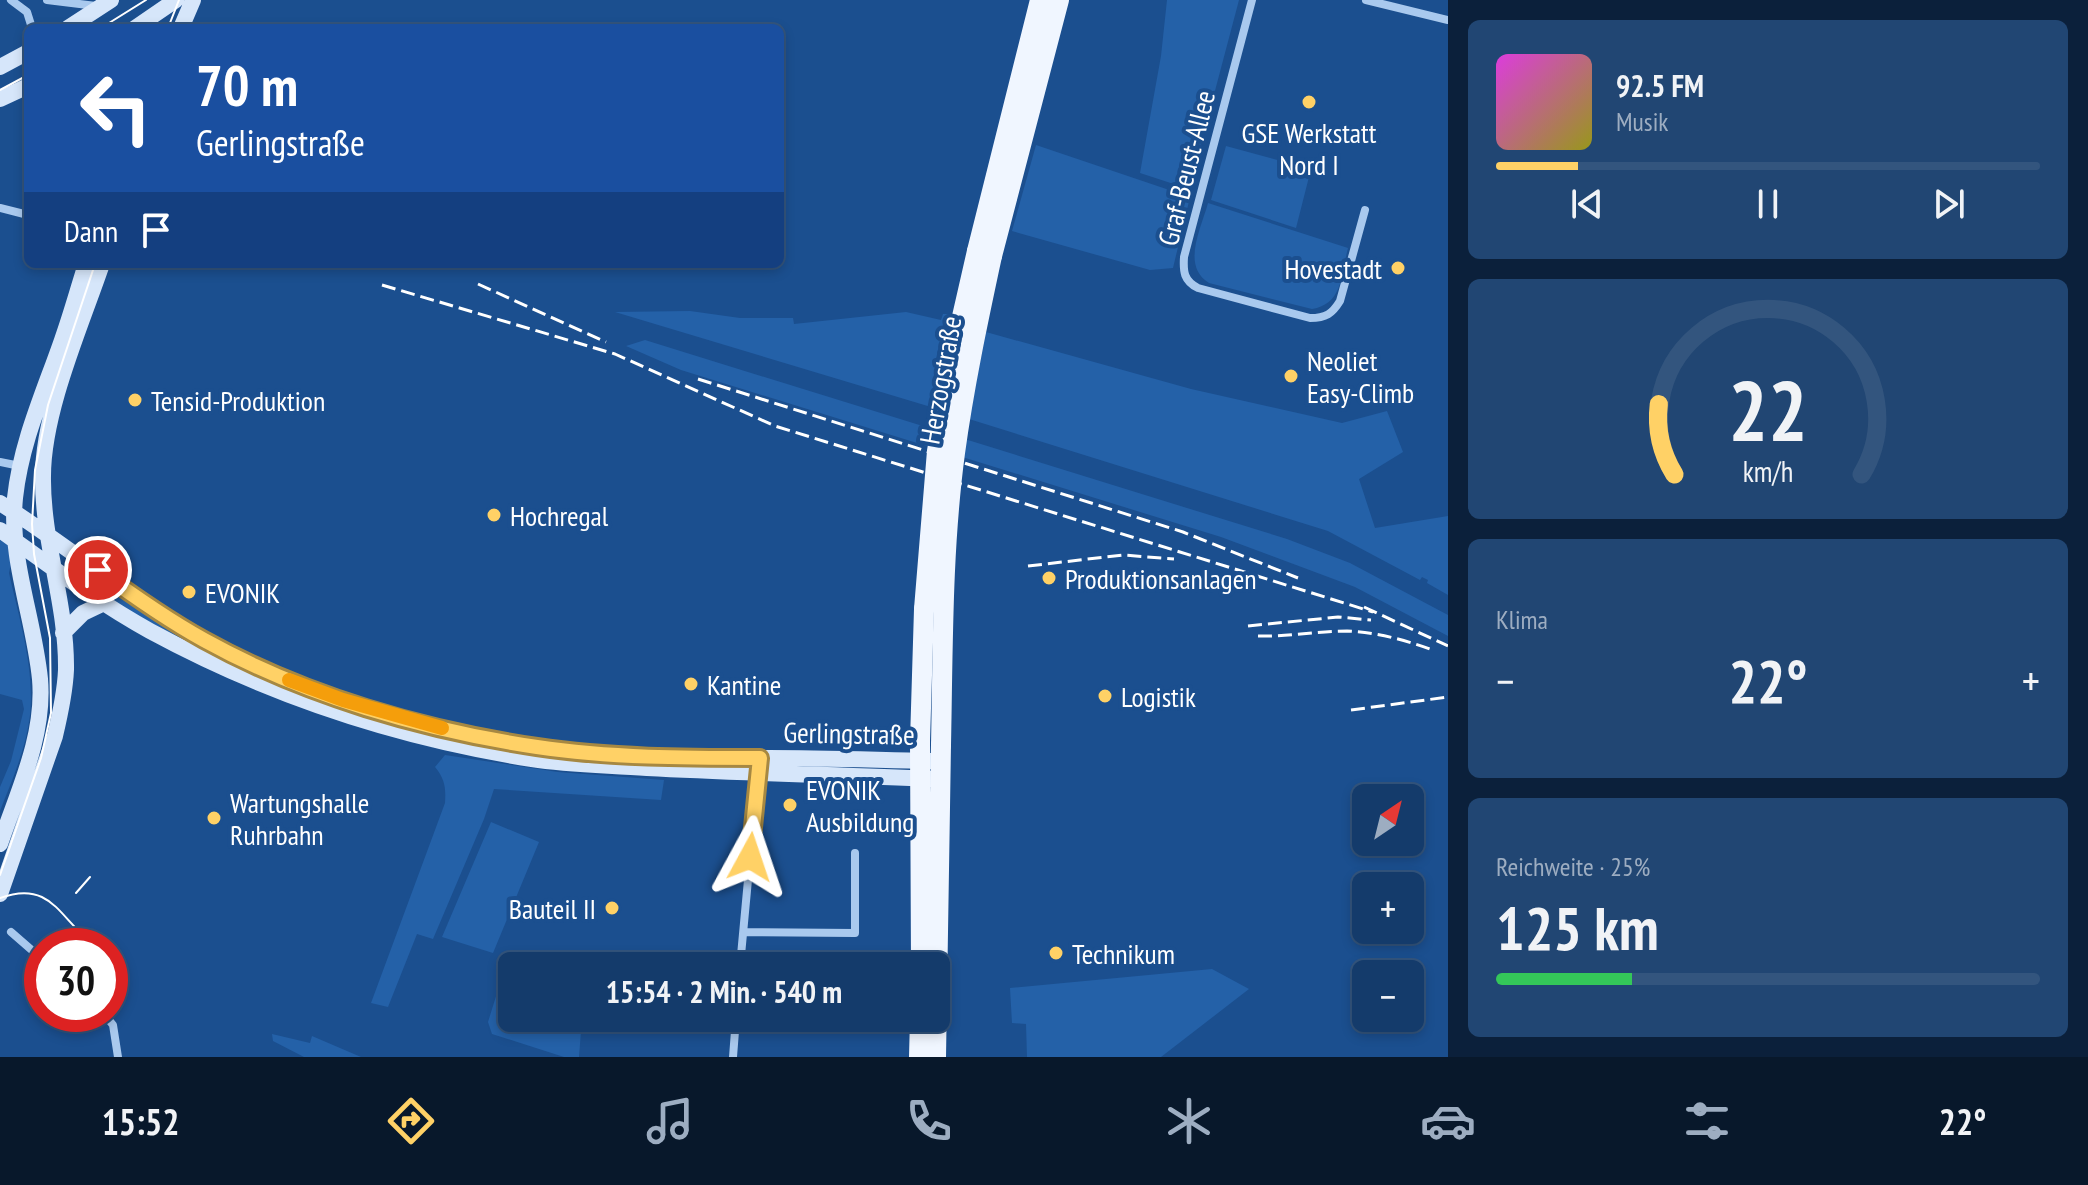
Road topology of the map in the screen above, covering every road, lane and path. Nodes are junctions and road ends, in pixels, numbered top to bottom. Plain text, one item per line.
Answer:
1 (11, 0) edge
2 (47, 0) edge
3 (176, 0) edge
4 (193, 0) edge
5 (1030, 0) edge
6 (1040, 0) edge
7 (1059, 0) edge
8 (1252, 0) edge
9 (1366, 0) edge
10 (106, 3) edge
11 (158, 13) edge
12 (1448, 20) edge
13 (31, 24) edge
14 (74, 24) edge
15 (141, 24) edge
16 (183, 24) edge
17 (24, 51) edge
18 (1028, 56) junction
19 (0, 67) edge
20 (24, 88) edge
21 (0, 99) edge
22 (0, 208) edge
23 (1365, 210) dead end
24 (24, 214) edge
25 (984, 254) junction
26 (85, 268) edge
27 (101, 268) edge
28 (0, 462) edge
29 (20, 466) junction
30 (7, 507) edge
31 (0, 530) edge
32 (47, 534) junction
33 (16, 541) junction
34 (53, 569) junction
35 (104, 603) junction
36 (63, 633) junction
37 (931, 761) junction
38 (759, 766) junction
39 (0, 844) edge
40 (855, 853) dead end
41 (0, 894) edge
42 (11, 932) dead end
43 (744, 932) junction
44 (24, 943) edge
45 (742, 952) edge
46 (922, 952) edge
47 (114, 1032) edge
48 (735, 1032) edge
49 (920, 1032) edge
50 (118, 1057) edge
51 (733, 1057) edge
52 (919, 1057) edge
53 (936, 1057) edge

1 - 13 street
2 - 10 street
3 - 11 main road
4 - 16 main road
5 - 18 street
6 - 18 main road, Herzogstraße
7 - 25 main road, Herzogstraße
8 - 23 street, Graf-Beust-Allee
9 - 12 street
10 - 14 main road
11 - 15 main road
17 - 19 main road
18 - 25 main road, Herzogstraße
20 - 21 main road
22 - 24 street
25 - 37 main road, Herzogstraße, bridge
26 - 29 main road
27 - 32 main road
28 - 29 street
29 - 30 main road
30 - 32 main road, Gerlingstraße
30 - 33 main road
31 - 33 main road, Gerlingstraße
32 - 34 main road
32 - 38 main road, Gerlingstraße
33 - 34 main road, Gerlingstraße
33 - 39 main road
34 - 35 main road, Gerlingstraße
34 - 36 main road
35 - 36 main road
35 - 38 main road, Gerlingstraße
36 - 41 main road
37 - 38 main road, Gerlingstraße
37 - 46 main road
37 - 53 main road
38 - 43 street
40 - 43 street
42 - 44 street
43 - 45 street
47 - 50 street
48 - 51 street
49 - 52 main road

